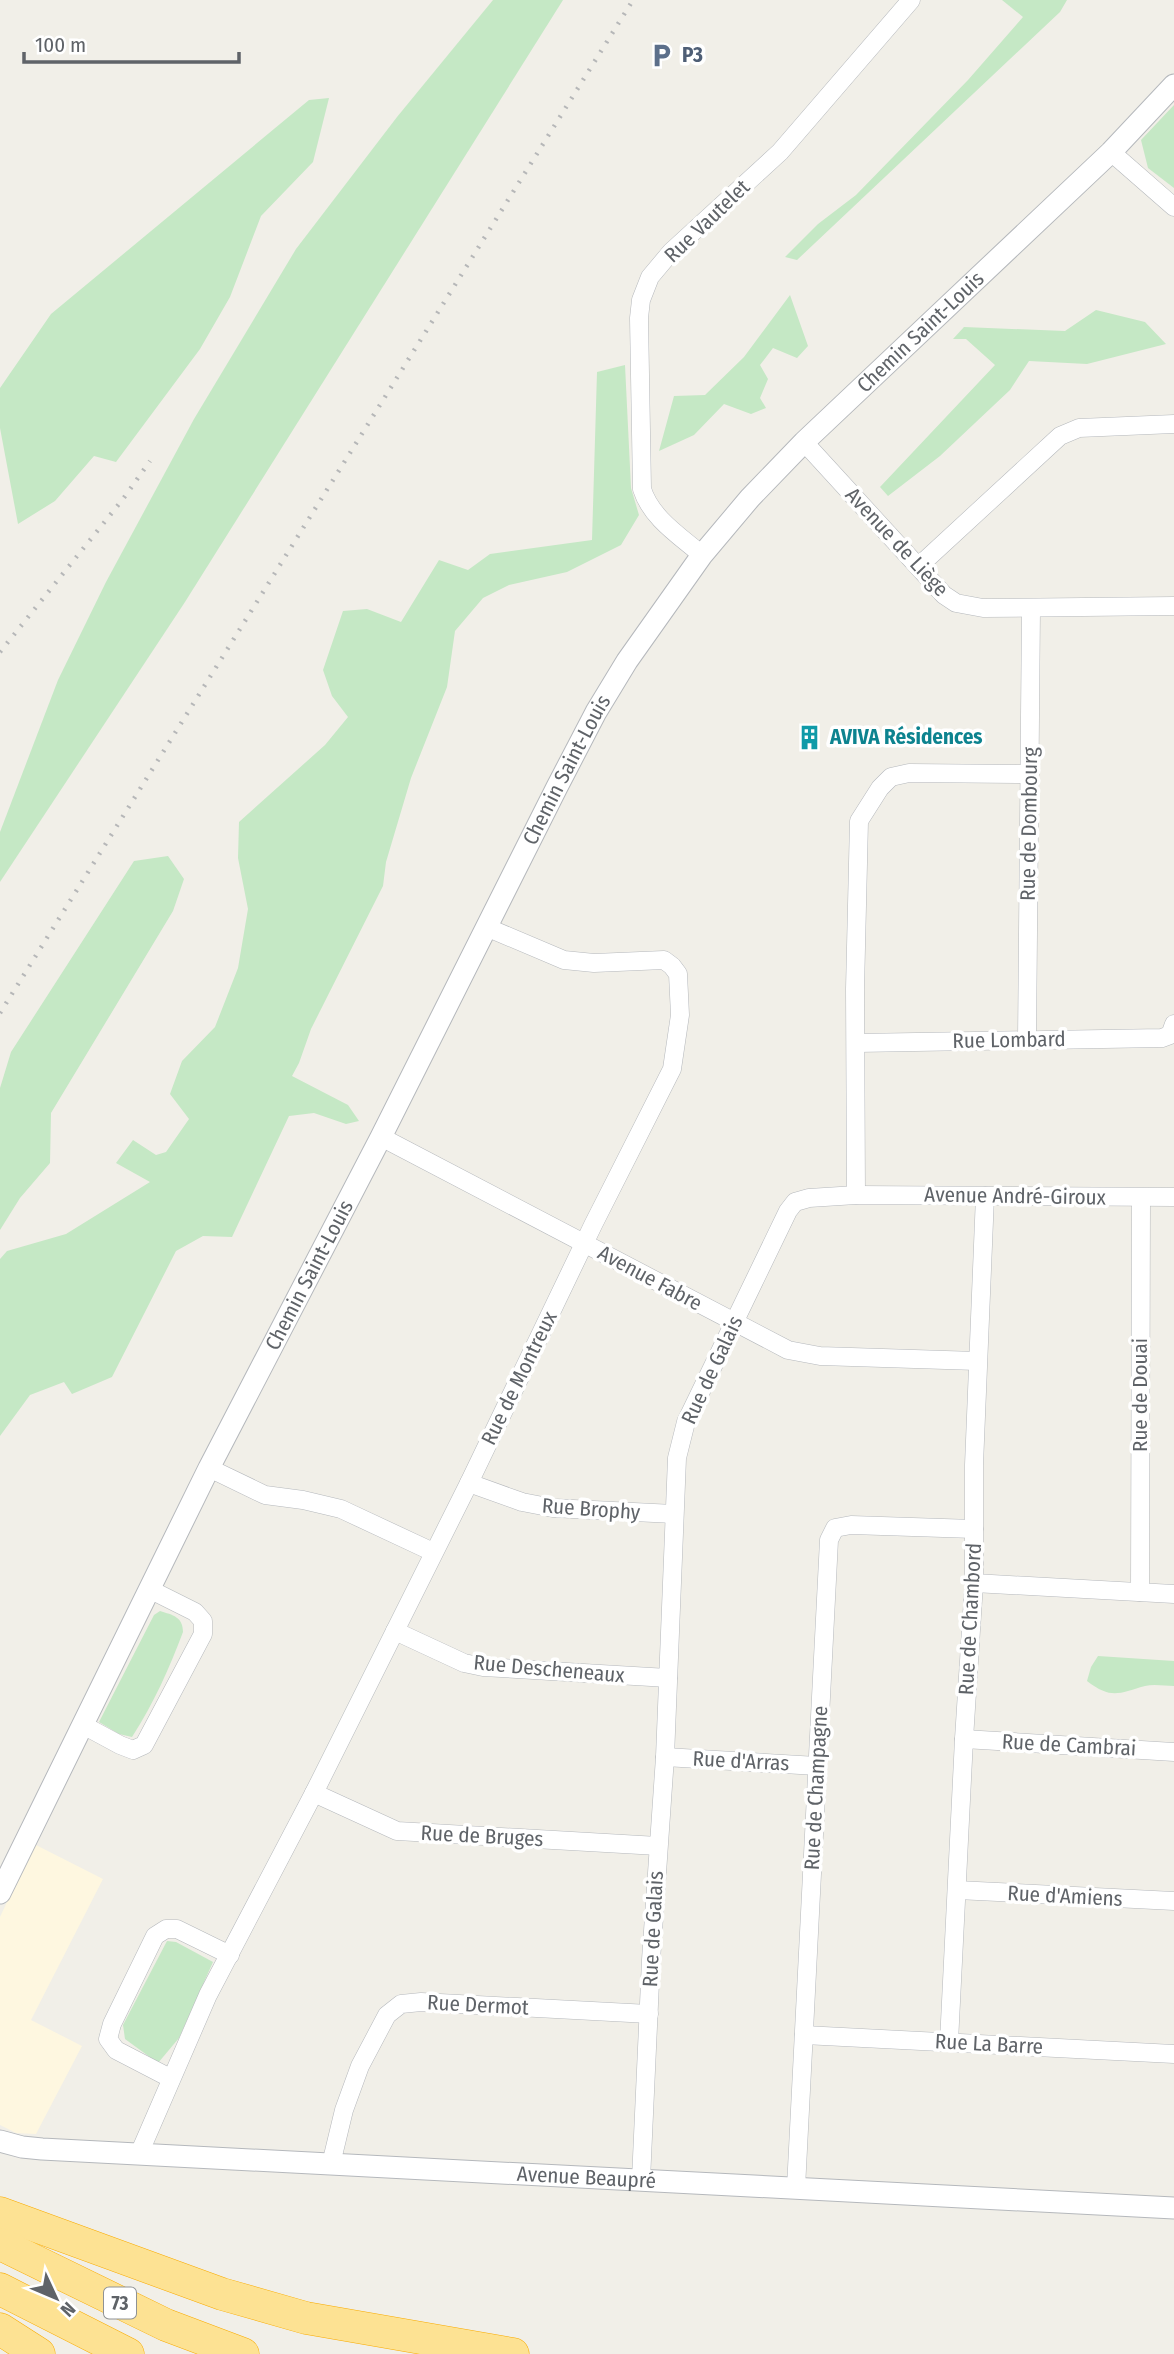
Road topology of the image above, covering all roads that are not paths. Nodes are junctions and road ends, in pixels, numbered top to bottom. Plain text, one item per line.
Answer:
1 (911, 0) edge
2 (1174, 85) edge
3 (1111, 152) junction
4 (1174, 207) edge
5 (1174, 424) edge
6 (804, 443) junction
7 (702, 555) junction
8 (919, 566) junction
9 (1174, 606) edge
10 (1031, 608) junction
11 (1030, 774) junction
12 (486, 927) junction
13 (1174, 1024) edge
14 (1027, 1040) junction
15 (857, 1043) junction
16 (381, 1137) junction
17 (856, 1195) junction
18 (985, 1196) junction
19 (1174, 1197) edge
20 (1140, 1198) junction
21 (584, 1243) junction
22 (734, 1322) junction
23 (977, 1360) junction
24 (209, 1468) junction
25 (468, 1483) junction
26 (674, 1514) junction
27 (974, 1529) junction
28 (433, 1552) junction
29 (974, 1583) junction
30 (149, 1589) junction
31 (1140, 1592) junction
32 (1174, 1594) edge
33 (395, 1630) junction
34 (668, 1678) junction
35 (83, 1725) junction
36 (964, 1739) junction
37 (1174, 1752) edge
38 (665, 1757) junction
39 (817, 1766) junction
40 (314, 1793) junction
41 (658, 1846) junction
42 (957, 1890) junction
43 (0, 1893) edge
44 (1174, 1901) edge
45 (230, 1955) junction
46 (649, 2014) junction
47 (804, 2035) junction
48 (949, 2042) junction
49 (1174, 2054) edge
50 (170, 2078) junction
51 (0, 2141) edge
52 (139, 2154) junction
53 (331, 2164) junction
54 (641, 2180) junction
55 (796, 2188) junction
56 (1174, 2208) edge
57 (0, 2213) edge
58 (0, 2244) edge
59 (0, 2289) edge
60 (0, 2329) edge
61 (39, 2354) edge
62 (128, 2354) edge
63 (243, 2354) edge
64 (513, 2354) edge

1 - 7 street, Rue Vautelet
2 - 3 street, Chemin Saint-Louis
3 - 4 street
3 - 6 street, Chemin Saint-Louis
5 - 8 street
6 - 7 street, Chemin Saint-Louis
6 - 8 street, Avenue de Liège
7 - 12 street, Chemin Saint-Louis
8 - 10 street, Avenue de Liège
9 - 10 street, Avenue de Liège
10 - 11 street, Rue de Dombourg
11 - 14 street, Rue de Dombourg
11 - 15 street
12 - 16 street, Chemin Saint-Louis
12 - 21 street, Rue de Montreux
13 - 14 street, Rue Lombard
14 - 15 street, Rue Lombard
15 - 17 street
16 - 21 street, Avenue Fabre
16 - 24 street, Chemin Saint-Louis
17 - 18 street, Avenue André-Giroux
17 - 22 street, Rue de Galais
18 - 20 street, Avenue André-Giroux
18 - 23 street, Rue de Chambord
19 - 20 street, Avenue André-Giroux
20 - 31 street, Rue de Douai
21 - 22 street, Avenue Fabre
21 - 25 street, Rue de Montreux
22 - 23 street, Avenue Fabre
22 - 26 street, Rue de Galais
23 - 27 street, Rue de Chambord
24 - 28 street
24 - 30 street, Chemin Saint-Louis
25 - 26 street, Rue Brophy
25 - 28 street, Rue de Montreux
26 - 34 street, Rue de Galais
27 - 29 street, Rue de Chambord
27 - 39 street, Rue de Champagne
28 - 33 street, Rue de Montreux
29 - 31 street
29 - 36 street, Rue de Chambord
30 - 35 street, Chemin Saint-Louis
30 - 35 street
31 - 32 street
33 - 34 street, Rue Descheneaux
33 - 40 street, Rue de Montreux
34 - 38 street, Rue de Galais
35 - 43 street, Chemin Saint-Louis
36 - 37 street, Rue de Cambrai
36 - 42 street, Rue de Chambord
38 - 39 street, Rue d'Arras
38 - 41 street, Rue de Galais
39 - 47 street, Rue de Champagne
40 - 41 street, Rue de Bruges
40 - 45 street, Rue de Montreux
41 - 46 street, Rue de Galais
42 - 44 street, Rue d'Amiens
42 - 48 street, Rue de Chambord
45 - 50 street, Rue de Montreux
45 - 50 street
46 - 53 street, Rue Dermot
46 - 54 street, Rue de Galais
47 - 48 street, Rue La Barre
47 - 55 street, Rue de Champagne
48 - 49 street, Rue La Barre
50 - 52 street, Rue de Montreux
51 - 52 street, Avenue Beaupré
52 - 53 street, Avenue Beaupré
53 - 54 street, Avenue Beaupré
54 - 55 street, Avenue Beaupré
55 - 56 street, Avenue Beaupré
57 - 64 highway
58 - 63 highway, 73
59 - 62 highway, 73
60 - 61 highway

